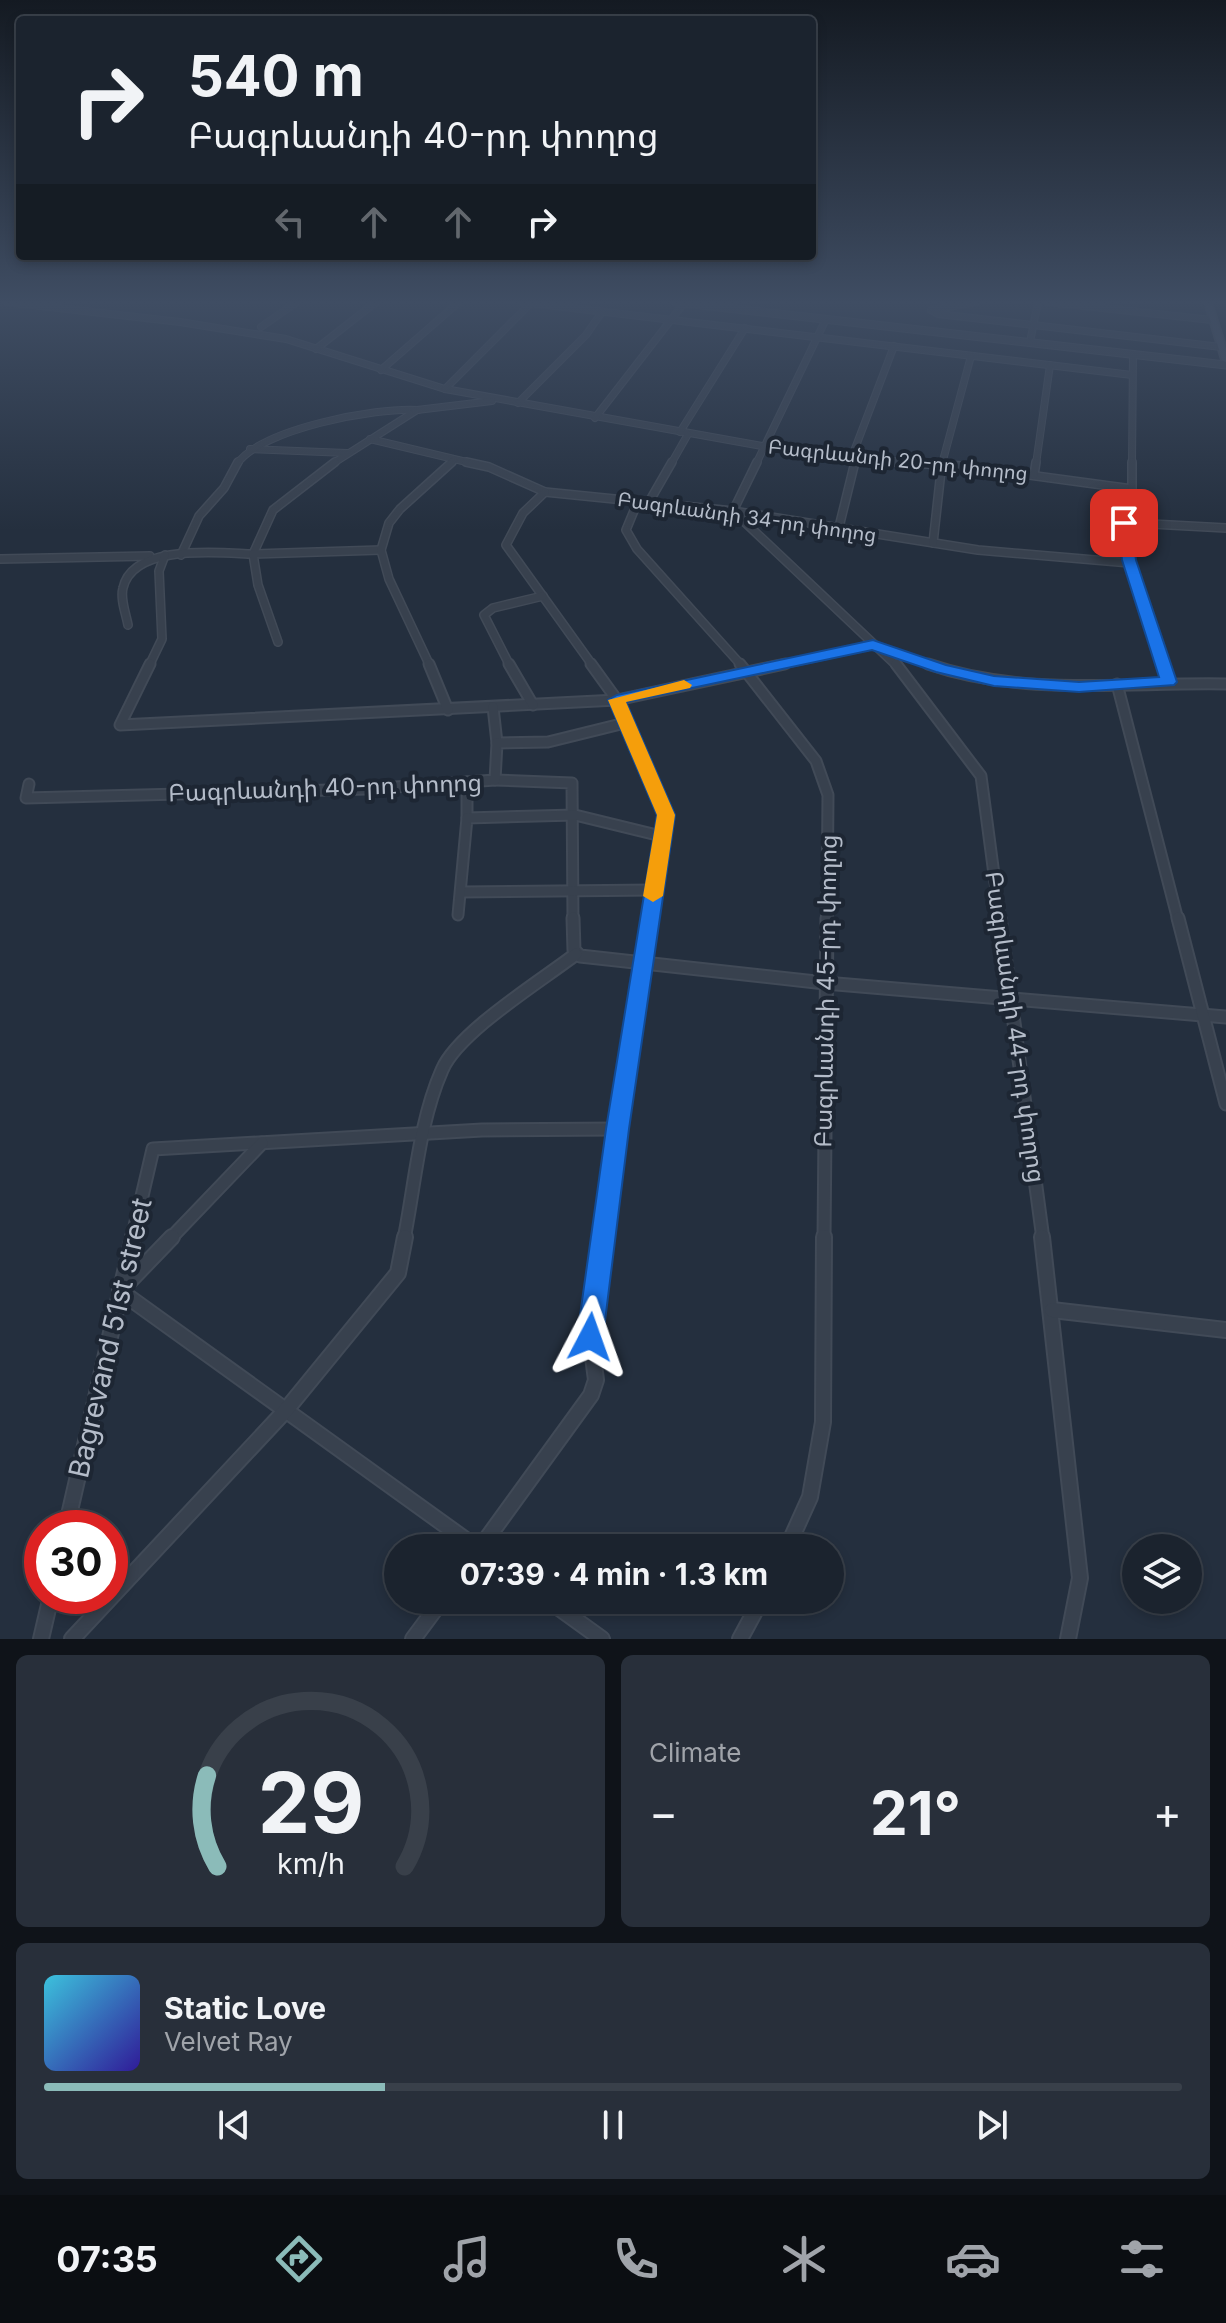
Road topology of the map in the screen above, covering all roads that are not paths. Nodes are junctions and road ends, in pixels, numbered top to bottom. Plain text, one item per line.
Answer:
1 (410, 378) edge
2 (456, 378) edge
3 (543, 378) edge
4 (626, 378) edge
5 (716, 378) edge
6 (795, 378) edge
7 (882, 378) edge
8 (965, 378) edge
9 (1048, 378) edge
10 (1132, 378) edge
11 (445, 389) junction
12 (500, 400) junction
13 (518, 403) junction
14 (418, 410) junction
15 (595, 418) junction
16 (684, 433) junction
17 (370, 439) junction
18 (762, 446) junction
19 (250, 450) junction
20 (347, 453) junction
21 (851, 459) junction
22 (454, 460) junction
23 (941, 467) junction
24 (1034, 475) junction
25 (1132, 489) junction
26 (545, 492) junction
27 (644, 502) junction
28 (733, 511) junction
29 (1133, 523) junction
30 (839, 527) junction
31 (1226, 529) edge
32 (933, 543) junction
33 (381, 550) junction
34 (253, 554) junction
35 (165, 555) junction
36 (181, 555) junction
37 (154, 556) junction
38 (0, 559) edge
39 (1130, 563) junction
40 (543, 596) junction
41 (128, 625) dead end
42 (278, 642) dead end
43 (873, 645) junction
44 (746, 671) junction
45 (1169, 682) junction
46 (1117, 684) junction
47 (1226, 684) edge
48 (617, 700) junction
49 (533, 705) junction
50 (493, 707) junction
51 (448, 710) junction
52 (625, 723) junction
53 (497, 743) junction
54 (495, 780) junction
55 (467, 782) junction
56 (29, 784) dead end
57 (575, 815) junction
58 (467, 818) junction
59 (661, 836) junction
60 (574, 888) junction
61 (654, 890) junction
62 (461, 892) junction
63 (458, 915) dead end
64 (576, 954) junction
65 (645, 963) junction
66 (825, 983) junction
67 (1013, 1001) junction
68 (1203, 1015) junction
69 (1226, 1017) edge
70 (1226, 1104) edge
71 (617, 1129) junction
72 (424, 1134) junction
73 (262, 1143) junction
74 (120, 1291) junction
75 (1052, 1310) junction
76 (1226, 1330) edge
77 (286, 1410) junction
78 (70, 1510) edge
79 (459, 1534) edge
80 (488, 1534) edge
81 (793, 1534) edge
82 (47, 1614) edge
83 (432, 1614) edge
84 (567, 1614) edge
85 (753, 1614) edge
86 (41, 1639) edge
87 (72, 1639) edge
88 (413, 1639) edge
89 (602, 1639) edge
90 (740, 1639) edge
91 (1068, 1639) edge

1 - 11 street, Բագրևանդի 20-րդ փողոց
2 - 11 street
3 - 13 street
4 - 15 street
5 - 16 street
6 - 18 street
7 - 21 street
8 - 23 street
9 - 24 street
10 - 25 street
11 - 12 street, Բագրևանդի 20-րդ փողոց
12 - 13 street, Բագրևանդի 20-րդ փողոց
12 - 14 street
13 - 15 street, Բագրևանդի 20-րդ փողոց
14 - 17 street
14 - 19 street
15 - 16 street, Բագրևանդի 20-րդ փողոց
16 - 18 street, Բագրևանդի 20-րդ փողոց
16 - 27 street
17 - 20 street
17 - 22 street, Բագրևանդի 34-րդ փողոց
18 - 21 street, Բագրևանդի 20-րդ փողոց
18 - 28 street
19 - 20 street
19 - 36 street
20 - 34 street
21 - 23 street, Բագրևանդի 20-րդ փողոց
21 - 30 street
22 - 26 street, Բագրևանդի 34-րդ փողոց
22 - 33 street
23 - 24 street, Բագրևանդի 20-րդ փողոց
23 - 32 street
24 - 25 street, Բագրևանդի 20-րդ փողոց
25 - 29 street
26 - 27 street, Բագրևանդի 34-րդ փողոց
26 - 40 street
27 - 28 street, Բագրևանդի 34-րդ փողոց
27 - 44 street, Բագրևանդի 45-րդ փողոց
28 - 30 street, Բագրևանդի 34-րդ փողոց
28 - 43 street, Բագրևանդի 44-րդ փողոց
29 - 31 street
29 - 39 street
30 - 32 street, Բագրևանդի 34-րդ փողոց
32 - 39 street, Բագրևանդի 34-րդ փողոց
33 - 34 street
33 - 51 street
34 - 36 street
34 - 42 street
35 - 36 street
35 - 37 street
35 - 51 street
37 - 38 street
37 - 41 street
39 - 45 street
40 - 48 street
40 - 49 street
43 - 44 street
43 - 46 street
43 - 67 street, Բագրևանդի 44-րդ փողոց
44 - 48 street
44 - 66 street, Բագրևանդի 45-րդ փողոց
45 - 46 street
45 - 47 street
46 - 68 street
48 - 49 street
48 - 52 street
49 - 50 street
50 - 51 street
50 - 53 street
52 - 53 street, Բագրևանդի 40-րդ փողոց
52 - 59 street
53 - 54 street, Բագրևանդի 40-րդ փողոց
54 - 55 street, Բագրևանդի 40-րդ փողոց
54 - 57 street
55 - 56 street, Բագրևանդի 40-րդ փողոց
55 - 58 street
57 - 58 street
57 - 59 street
57 - 60 street
58 - 62 street
59 - 61 street
60 - 61 street
60 - 62 street
60 - 64 street
61 - 65 street
62 - 63 street
64 - 65 street
64 - 72 street
65 - 66 street
65 - 71 street
66 - 67 street
66 - 81 street, Բագրևանդի 45-րդ փողոց
67 - 68 street
67 - 75 street, Բագրևանդի 44-րդ փողոց
68 - 69 street
68 - 70 street
71 - 72 street
71 - 80 street
72 - 73 street
72 - 77 street
73 - 74 street
73 - 74 street, Bagrevand 51st street
74 - 77 street
74 - 78 street, Bagrevand 51st street
75 - 76 street
75 - 91 street, Բագրևանդի 44-րդ փողոց
77 - 79 street
77 - 87 street
82 - 86 street
83 - 88 street
84 - 89 street
85 - 90 street

